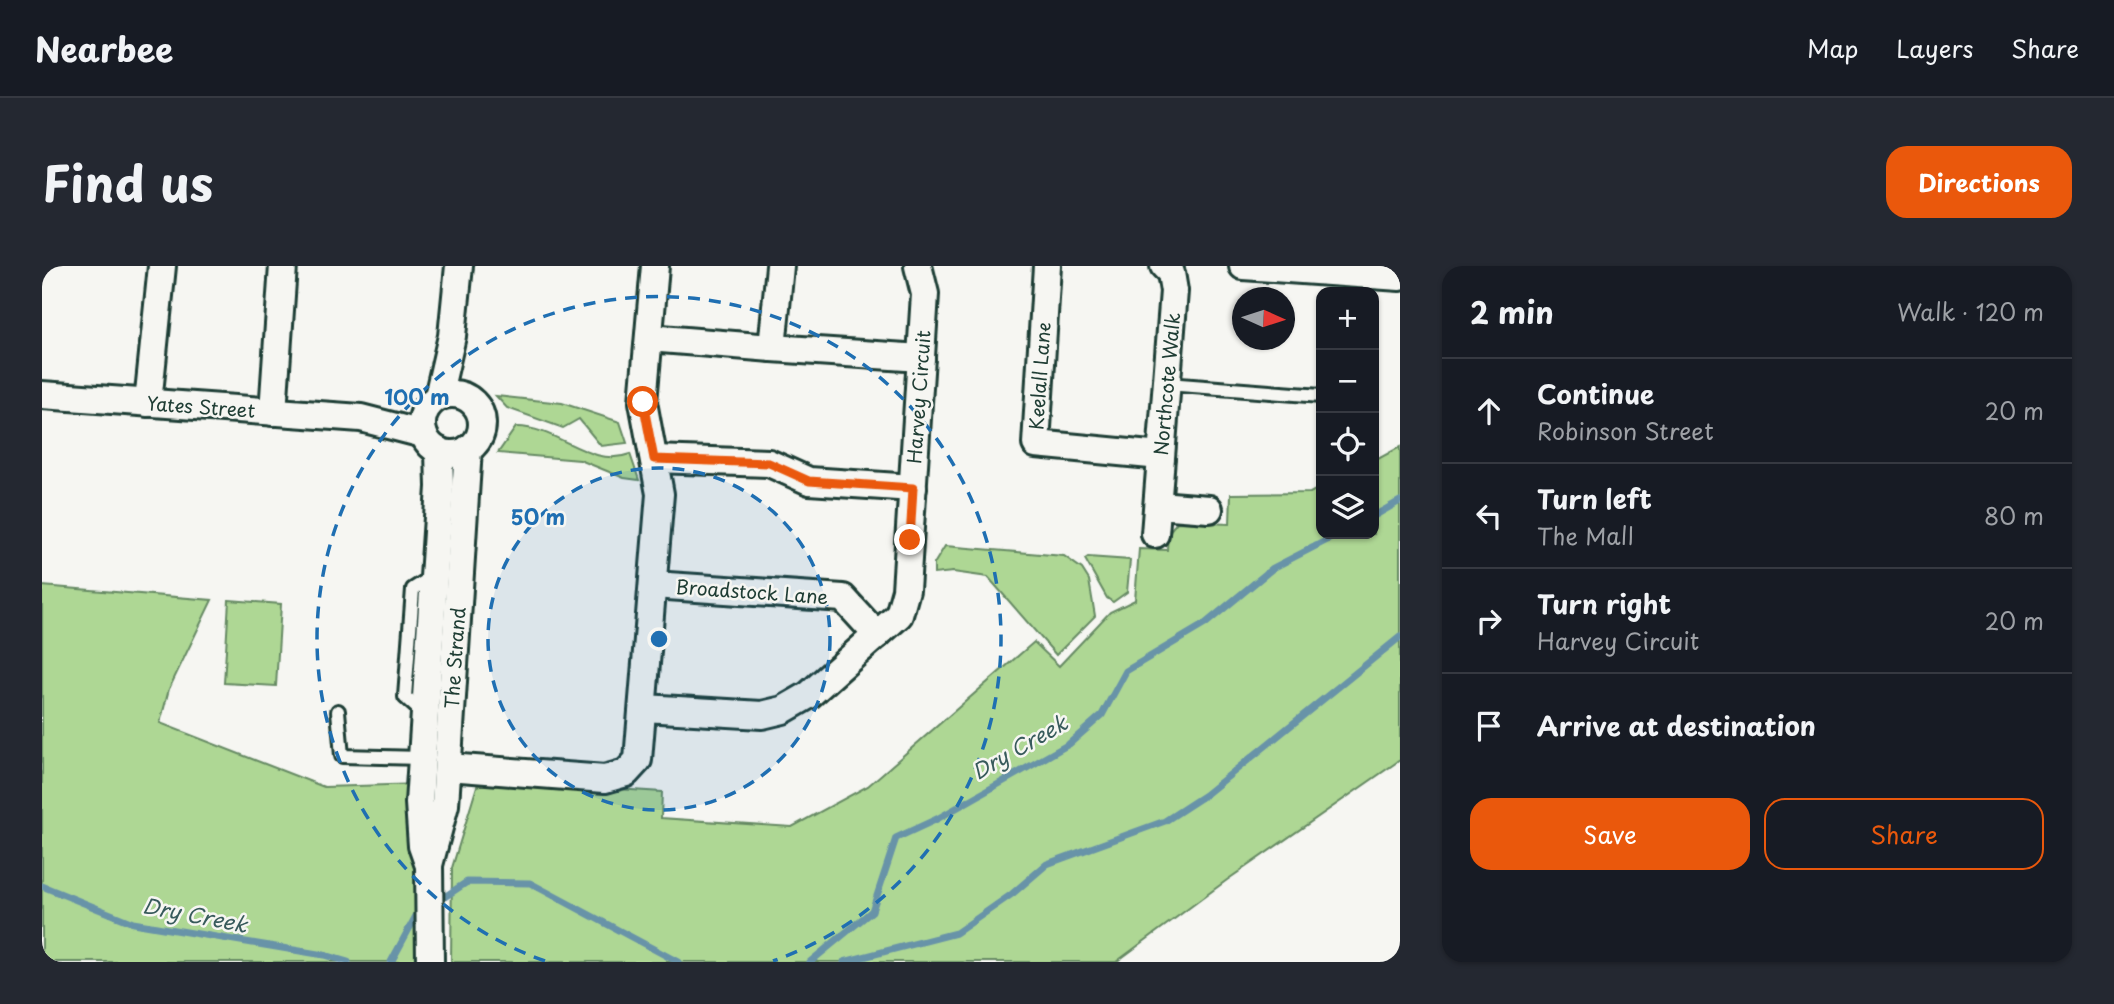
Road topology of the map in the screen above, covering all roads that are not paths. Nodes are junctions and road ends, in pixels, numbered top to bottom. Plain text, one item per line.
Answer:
1 (162, 266) edge
2 (283, 266) edge
3 (459, 266) edge
4 (655, 266) edge
5 (780, 266) edge
6 (918, 266) edge
7 (1047, 266) edge
8 (1243, 266) edge
9 (1175, 268) edge
10 (1365, 277) edge
11 (1400, 277) edge
12 (649, 338) junction
13 (772, 348) junction
14 (921, 358) junction
15 (1167, 384) junction
16 (42, 395) edge
17 (1316, 396) edge
18 (148, 403) junction
19 (273, 412) junction
20 (438, 418) junction
21 (468, 449) junction
22 (1161, 456) junction
23 (654, 459) junction
24 (913, 488) junction
25 (1158, 505) junction
26 (1209, 509) dead end
27 (1156, 534) dead end
28 (653, 585) junction
29 (877, 635) junction
30 (644, 708) junction
31 (338, 711) dead end
32 (422, 758) junction
33 (448, 767) junction
34 (429, 865) junction
35 (430, 962) edge

1 - 18 street
2 - 19 street
3 - 20 street, The Strand
4 - 12 street
5 - 13 street
6 - 14 street, Harvey Circuit
7 - 22 street, Keelall Lane
8 - 10 street
9 - 15 street, Northcote Walk
10 - 11 street
12 - 13 street
12 - 23 street
13 - 14 street
14 - 24 street, Harvey Circuit
15 - 17 lane
15 - 22 street, Northcote Walk
16 - 18 street, Yates Street
18 - 19 street, Yates Street
19 - 20 street, Yates Street
20 - 21 street, Yates Street
20 - 21 street, The Strand
20 - 32 street, The Strand
21 - 33 street, The Strand
22 - 25 street, Northcote Walk
23 - 24 street
23 - 28 street
24 - 29 street, Harvey Circuit
25 - 26 street
25 - 27 street, Northcote Walk
28 - 29 street, Broadstock Lane
28 - 30 street
29 - 30 street, Harvey Circuit
30 - 33 street
31 - 32 lane
32 - 34 street, The Strand
33 - 34 street, The Strand
34 - 35 street, The Strand

